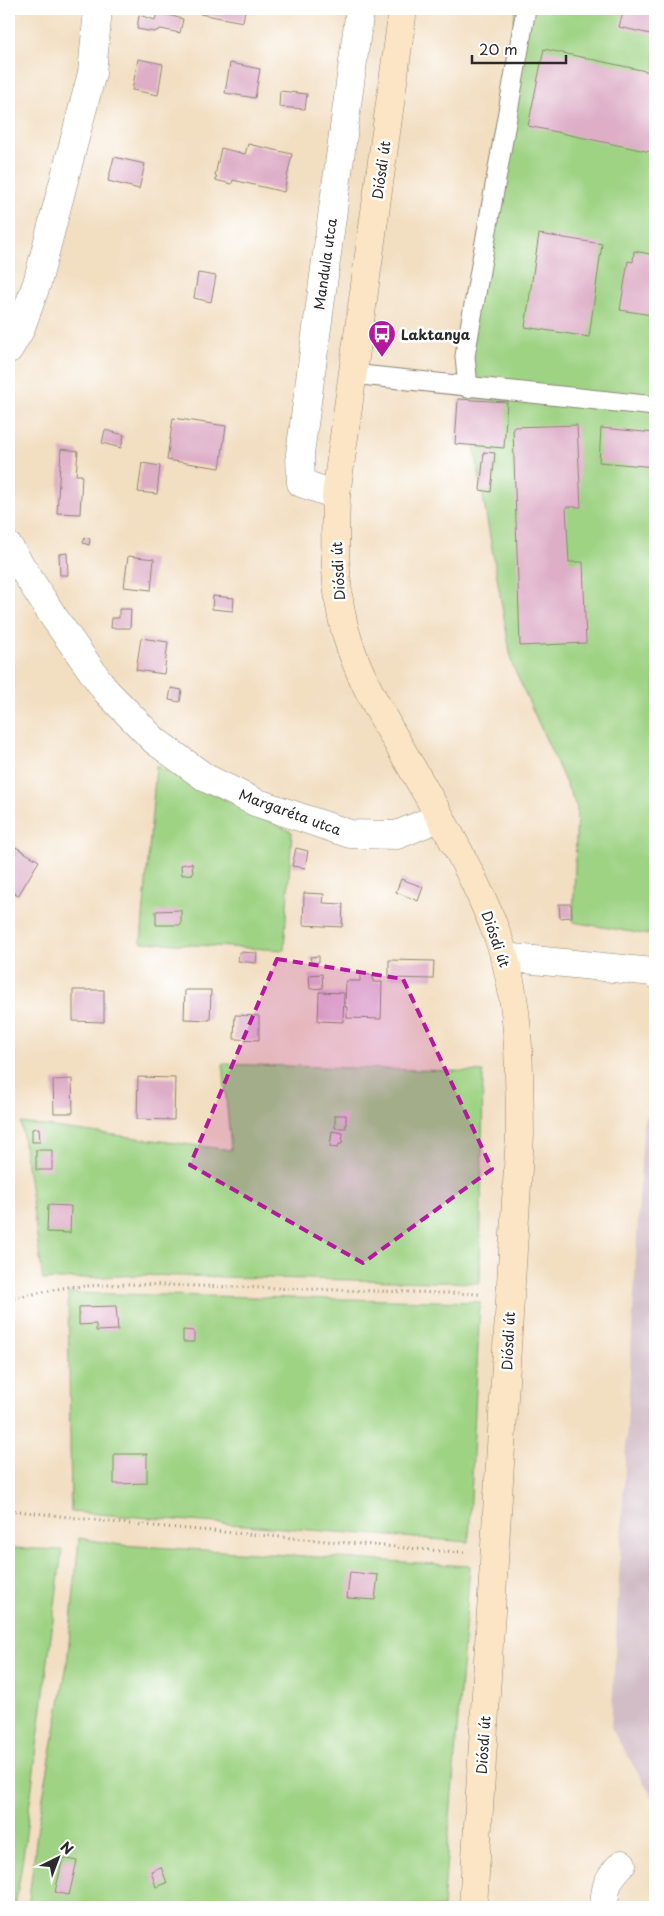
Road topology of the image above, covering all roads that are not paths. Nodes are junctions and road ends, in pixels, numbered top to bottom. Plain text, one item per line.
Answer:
1 (98, 9) edge
2 (360, 9) edge
3 (404, 9) edge
4 (526, 9) edge
5 (9, 349) edge
6 (352, 374) junction
7 (468, 388) junction
8 (655, 406) edge
9 (336, 495) junction
10 (9, 547) edge
11 (440, 817) junction
12 (504, 956) junction
13 (655, 974) edge
14 (622, 1864) dead end
15 (472, 1907) edge
16 (604, 1907) edge

1 - 5 street
2 - 9 street, Mandula utca
3 - 6 main road, Diósdi út
4 - 7 lane
6 - 7 lane
6 - 9 main road, Diósdi út
7 - 8 lane
9 - 11 main road, Diósdi út
10 - 11 street, Margaréta utca
11 - 12 main road, Diósdi út
12 - 13 street
12 - 15 main road, Diósdi út
14 - 16 street

